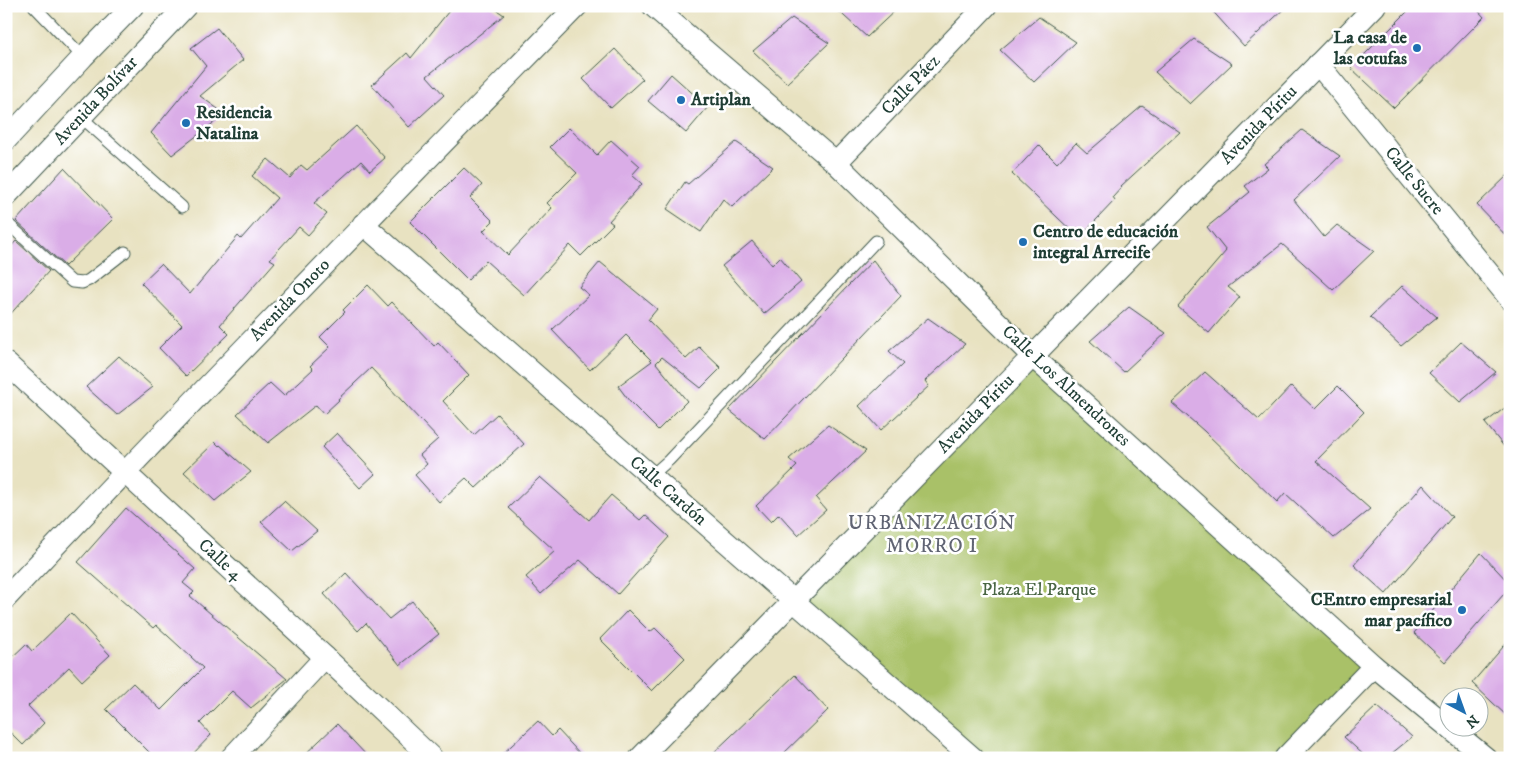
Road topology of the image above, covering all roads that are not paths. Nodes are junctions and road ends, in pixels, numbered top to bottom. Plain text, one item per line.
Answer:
1 (34, 6) edge
2 (134, 6) edge
3 (186, 6) edge
4 (653, 6) edge
5 (986, 6) edge
6 (1374, 6) edge
7 (568, 9) edge
8 (83, 57) junction
9 (1318, 64) junction
10 (81, 117) junction
11 (6, 140) edge
12 (836, 164) junction
13 (6, 196) edge
14 (182, 207) dead end
15 (6, 222) edge
16 (363, 224) junction
17 (876, 241) dead end
18 (125, 252) dead end
19 (1510, 299) edge
20 (1032, 356) junction
21 (6, 363) edge
22 (125, 472) junction
23 (651, 476) junction
24 (6, 598) edge
25 (793, 601) junction
26 (325, 657) junction
27 (1374, 666) junction
28 (231, 758) edge
29 (432, 758) edge
30 (640, 758) edge
31 (973, 758) edge
32 (1285, 758) edge
33 (1486, 758) edge

1 - 8 lane
2 - 8 street
3 - 10 street, Avenida Bolívar
4 - 12 street, Calle Los Almendrones
5 - 12 street, Calle Páez
6 - 9 street, Avenida Píritu
7 - 16 street, Avenida Onoto
8 - 11 street
9 - 19 street, Calle Sucre
9 - 20 street, Avenida Píritu
10 - 13 street, Avenida Bolívar
10 - 14 lane
12 - 20 street, Calle Los Almendrones
15 - 18 lane
16 - 22 street, Avenida Onoto
16 - 23 street, Calle Cardón
17 - 23 lane
20 - 25 street, Avenida Píritu
20 - 27 street, Calle Los Almendrones
21 - 22 street, Calle 4
22 - 24 street, Avenida Onoto
22 - 26 street, Calle 4
23 - 25 street, Calle Cardón
25 - 30 street, Avenida Píritu
25 - 31 street, Calle Cardón
26 - 28 street
26 - 29 street, Calle 4
27 - 32 street
27 - 33 street, Calle Los Almendrones

